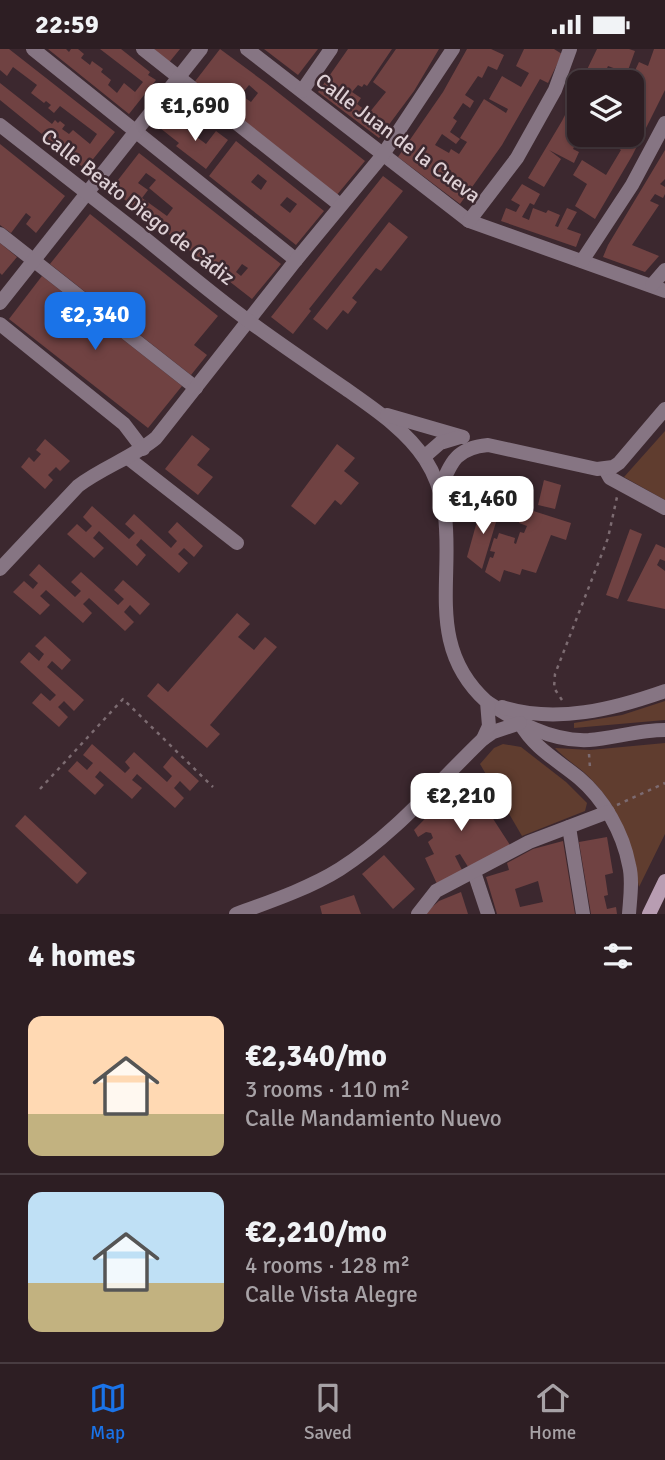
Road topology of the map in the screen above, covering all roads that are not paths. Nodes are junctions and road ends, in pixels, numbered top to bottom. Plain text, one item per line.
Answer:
1 (33, 49) edge
2 (143, 49) edge
3 (201, 49) edge
4 (247, 49) edge
5 (331, 49) edge
6 (453, 49) edge
7 (570, 49) edge
8 (178, 77) junction
9 (302, 91) junction
10 (665, 123) edge
11 (0, 125) edge
12 (136, 132) junction
13 (382, 156) junction
14 (86, 193) junction
15 (340, 205) junction
16 (469, 221) junction
17 (0, 234) edge
18 (33, 260) junction
19 (296, 260) junction
20 (582, 261) junction
21 (665, 270) edge
22 (658, 288) edge
23 (0, 303) edge
24 (249, 322) junction
25 (0, 324) edge
26 (196, 388) junction
27 (665, 409) edge
28 (378, 412) junction
29 (463, 437) junction
30 (488, 445) junction
31 (143, 449) junction
32 (424, 457) junction
33 (456, 457) junction
34 (128, 458) junction
35 (605, 469) junction
36 (440, 489) junction
37 (665, 507) edge
38 (237, 544) dead end
39 (0, 569) edge
40 (665, 691) edge
41 (488, 702) junction
42 (520, 723) junction
43 (665, 730) edge
44 (483, 739) junction
45 (612, 808) junction
46 (569, 827) junction
47 (474, 872) junction
48 (665, 881) edge
49 (256, 911) edge
50 (236, 914) edge
51 (418, 914) edge
52 (488, 914) edge
53 (583, 914) edge
54 (629, 914) edge
55 (649, 914) edge

1 - 12 street
2 - 8 street
3 - 8 street
4 - 9 street, Calle Juan de la Cueva
5 - 9 street
6 - 13 street
7 - 16 street
8 - 12 street
8 - 15 street
9 - 13 street, Calle Juan de la Cueva
10 - 20 street
11 - 14 street, Calle Beato Diego de Cádiz
12 - 14 street
12 - 19 street
13 - 15 street
13 - 16 street, Calle Juan de la Cueva
14 - 18 street
14 - 24 street, Calle Beato Diego de Cádiz
15 - 19 street
16 - 20 street, Calle Juan de la Cueva
17 - 18 street
18 - 23 street
18 - 26 street
19 - 24 street
20 - 22 street, Calle Juan de la Cueva
21 - 22 street
24 - 26 street
24 - 28 street, Calle Beato Diego de Cádiz
25 - 31 street
26 - 31 street
27 - 35 street
28 - 29 street
28 - 32 street
29 - 30 street
29 - 32 street
30 - 33 street
30 - 35 street
31 - 34 street
32 - 33 street
32 - 36 street
33 - 36 street
34 - 38 street
34 - 39 street
35 - 37 street
36 - 41 street
40 - 41 street
41 - 42 street
41 - 44 street
42 - 43 street
42 - 44 street
42 - 45 street
44 - 49 street
45 - 46 street
45 - 54 street
46 - 47 street
46 - 53 street
47 - 51 street
47 - 52 street
48 - 55 main road
49 - 50 street

